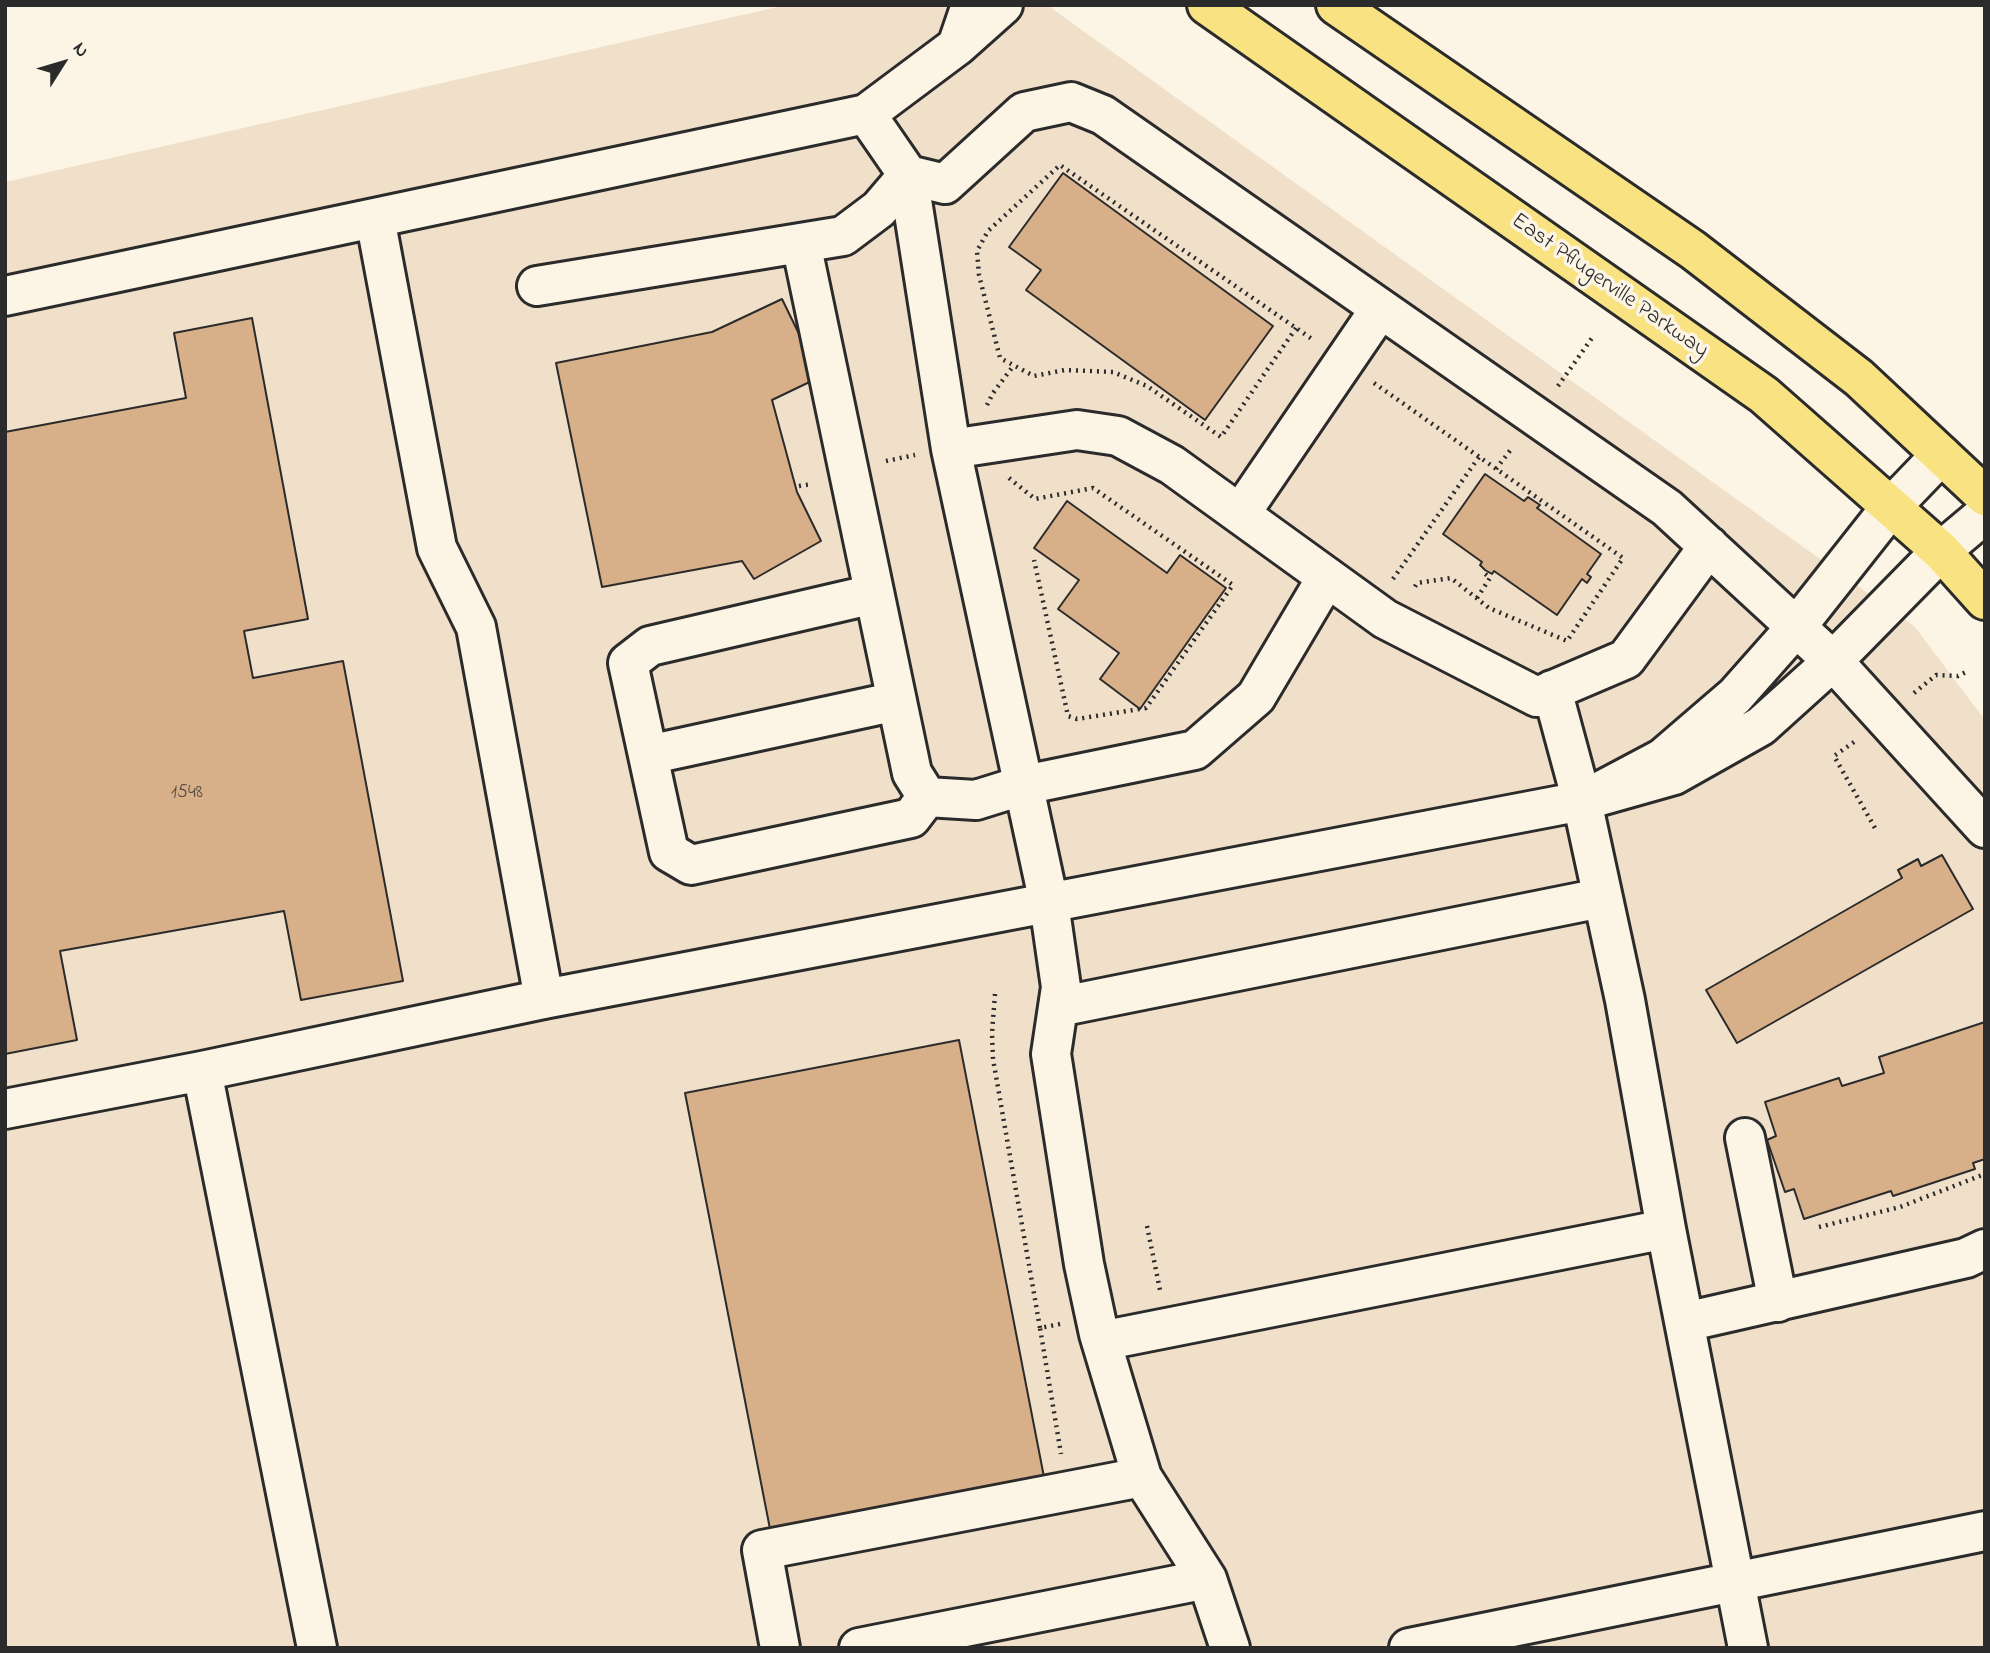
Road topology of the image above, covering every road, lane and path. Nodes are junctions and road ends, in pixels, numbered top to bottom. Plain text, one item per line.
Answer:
1 (971, 5) edge
2 (1003, 5) edge
3 (1207, 5) edge
4 (1336, 5) edge
5 (957, 46) junction
6 (866, 114) junction
7 (908, 175) junction
8 (374, 218) junction
9 (801, 243) junction
10 (537, 286) dead end
11 (5, 296) edge
12 (1380, 309) junction
13 (1296, 328) junction
14 (1592, 338) dead end
15 (1321, 345) dead end
16 (1014, 365) junction
17 (1368, 378) dead end
18 (1554, 393) dead end
19 (985, 411) dead end
20 (1517, 441) dead end
21 (934, 451) junction
22 (1941, 455) junction
23 (1479, 457) junction
24 (882, 462) dead end
25 (1496, 469) junction
26 (1003, 474) dead end
27 (1985, 496) edge
28 (1891, 507) junction
29 (1240, 514) junction
30 (1985, 514) edge
31 (1709, 547) junction
32 (1941, 551) junction
33 (1034, 560) dead end
34 (1485, 570) dead end
35 (1327, 576) junction
36 (1387, 587) dead end
37 (874, 594) junction
38 (1407, 598) dead end
39 (1477, 598) junction
40 (1985, 600) edge
41 (1797, 626) junction
42 (1833, 661) junction
43 (1968, 671) dead end
44 (1552, 691) junction
45 (1910, 695) dead end
46 (897, 701) junction
47 (1860, 737) dead end
48 (648, 755) junction
49 (1024, 785) junction
50 (927, 797) junction
51 (1582, 802) junction
52 (1875, 828) dead end
53 (1985, 828) edge
54 (1601, 898) junction
55 (1049, 903) junction
56 (995, 995) dead end
57 (544, 999) junction
58 (1058, 1007) junction
59 (202, 1071) junction
60 (5, 1109) edge
61 (1745, 1138) dead end
62 (1985, 1174) edge
63 (1147, 1226) dead end
64 (1819, 1227) dead end
65 (1666, 1229) junction
66 (1985, 1249) edge
67 (1161, 1294) dead end
68 (1778, 1302) junction
69 (1685, 1322) junction
70 (1065, 1323) dead end
71 (1040, 1328) junction
72 (1101, 1341) junction
73 (1142, 1477) junction
74 (1068, 1491) junction
75 (1985, 1531) edge
76 (1207, 1579) junction
77 (1735, 1581) junction
78 (317, 1648) edge
79 (780, 1648) edge
80 (859, 1648) edge
81 (1230, 1648) edge
82 (1409, 1648) edge
83 (1748, 1648) edge

1 - 5 lane
2 - 5 lane
3 - 28 main road, East Pflugerville Parkway
4 - 22 main road
5 - 6 lane
6 - 7 lane
6 - 8 lane
7 - 9 lane
7 - 12 lane
7 - 21 lane
8 - 11 lane
8 - 57 lane
9 - 10 lane
9 - 37 lane
12 - 29 lane
12 - 31 lane
13 - 15 path
13 - 16 path
13 - 16 path
14 - 18 path
16 - 19 path
17 - 23 path
20 - 25 path
21 - 24 path
21 - 29 lane
21 - 49 lane
22 - 27 main road
22 - 28 lane
23 - 25 path
23 - 36 path
25 - 39 path
26 - 33 path
28 - 32 main road, East Pflugerville Parkway
28 - 41 lane
29 - 35 lane
30 - 32 lane
31 - 41 lane
31 - 44 lane
32 - 40 main road, East Pflugerville Parkway
32 - 42 lane
34 - 39 path
35 - 44 lane
35 - 49 lane
37 - 46 lane
37 - 48 lane
38 - 39 path
41 - 42 lane
41 - 51 lane
42 - 51 lane
42 - 53 lane
43 - 45 path
44 - 51 lane
46 - 48 lane
46 - 50 lane
47 - 52 path
48 - 50 lane
49 - 50 lane
49 - 55 lane
51 - 54 lane
51 - 55 lane
54 - 58 lane
54 - 65 lane
55 - 57 lane
55 - 58 lane
56 - 71 path
57 - 59 lane
58 - 72 lane
59 - 60 lane
59 - 78 lane
61 - 68 lane
62 - 64 path
63 - 67 path
65 - 69 lane
65 - 72 lane
66 - 68 lane
68 - 69 lane
69 - 77 lane
70 - 71 path
71 - 74 path
72 - 73 lane
73 - 74 lane
73 - 76 lane
74 - 79 lane
75 - 77 lane
76 - 80 lane
76 - 81 lane
77 - 82 lane
77 - 83 lane

